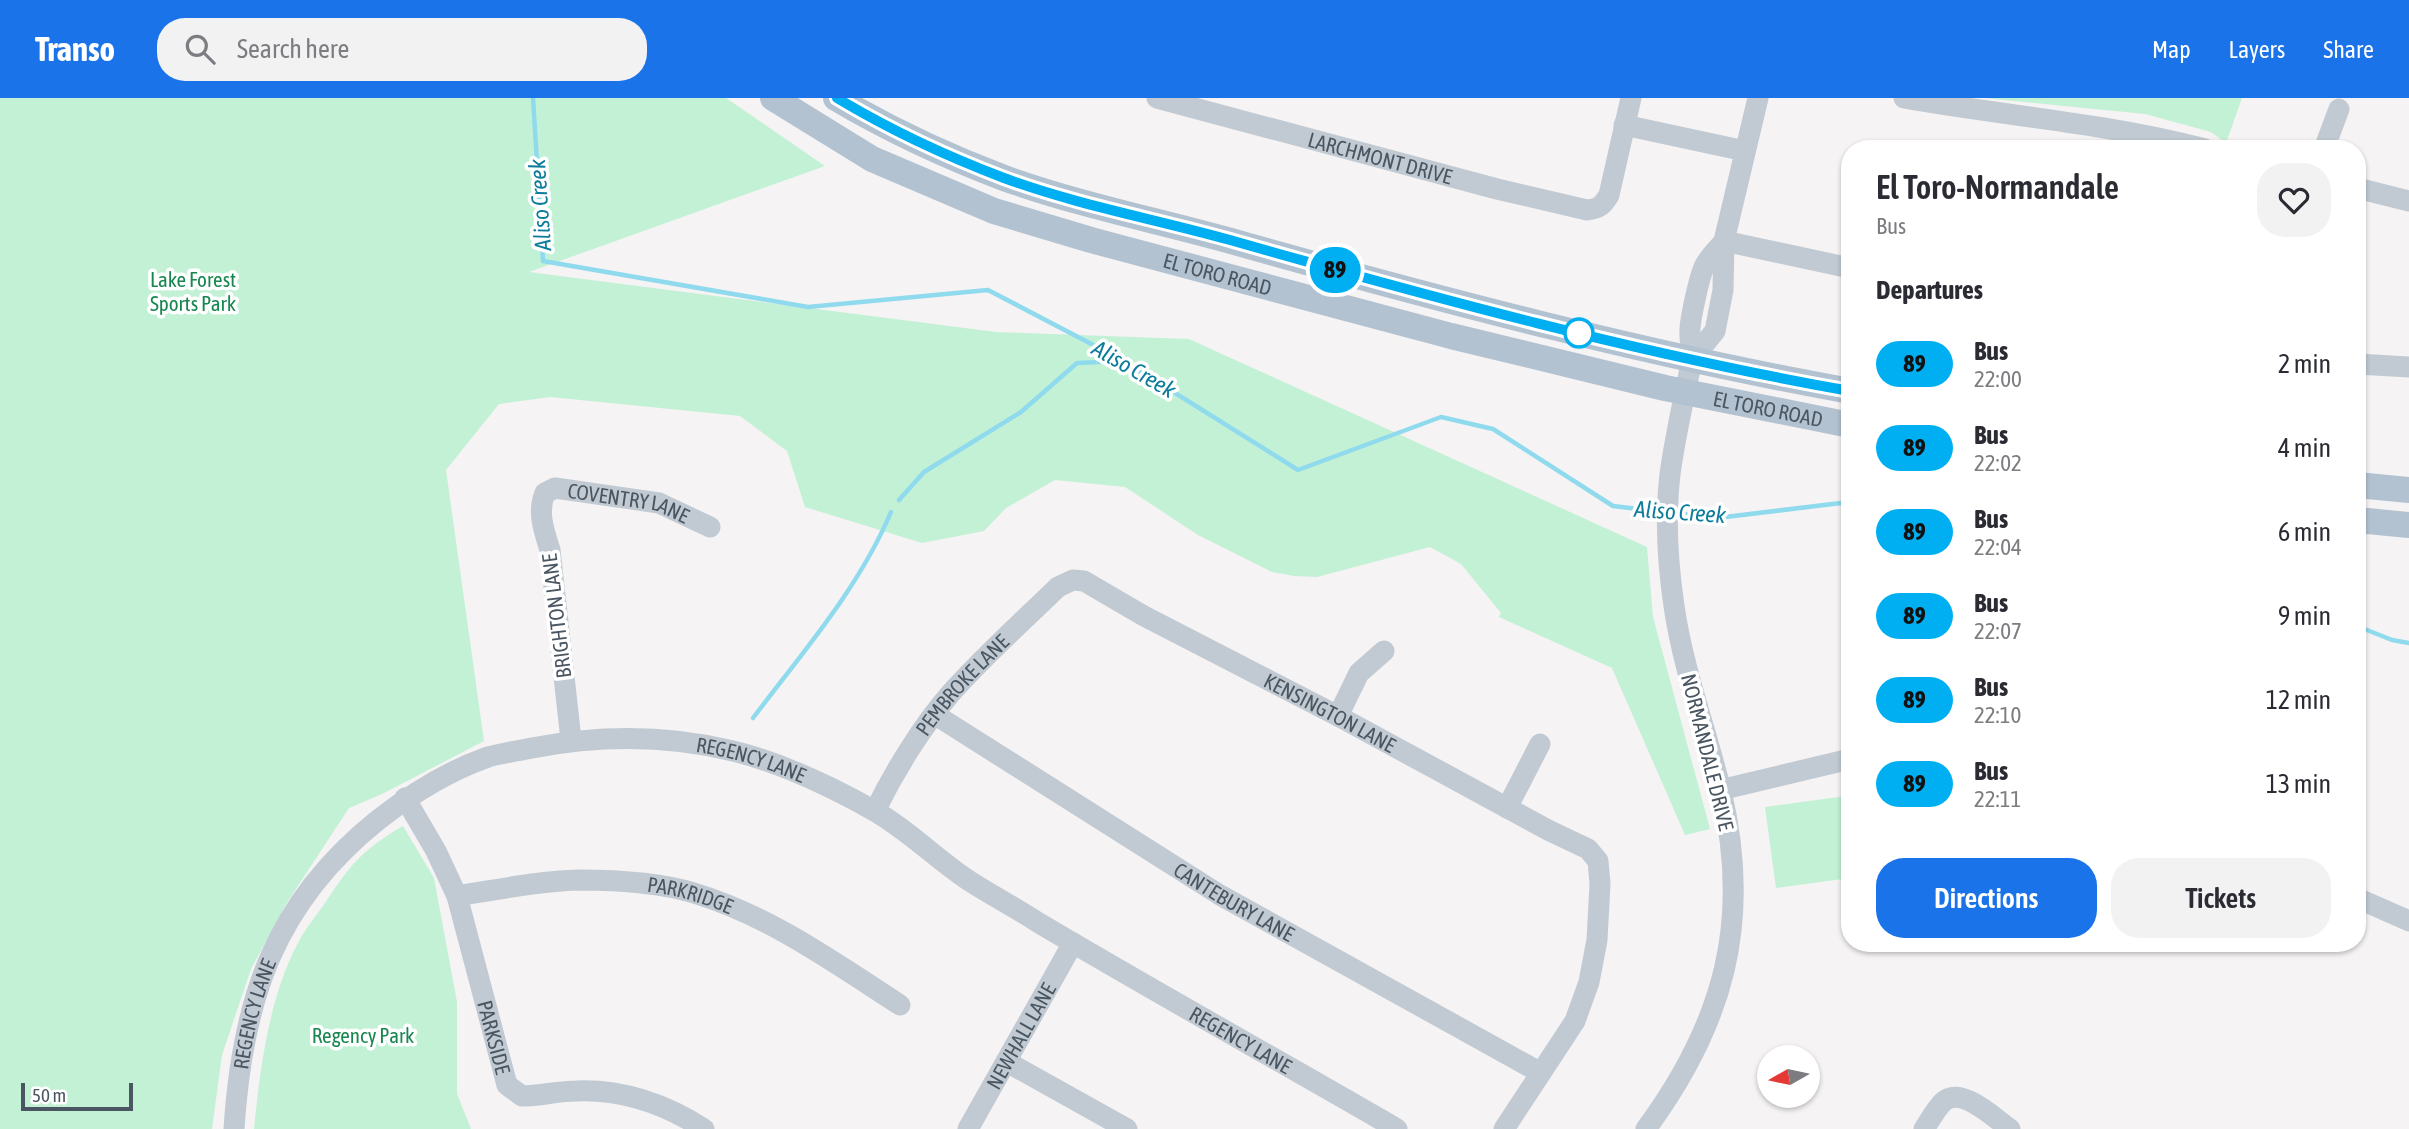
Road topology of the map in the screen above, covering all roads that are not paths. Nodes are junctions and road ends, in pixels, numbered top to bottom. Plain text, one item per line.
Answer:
1 (773, 98) edge
2 (797, 98) edge
3 (836, 98) edge
4 (1157, 98) edge
5 (1631, 98) edge
6 (1758, 98) edge
7 (1904, 98) edge
8 (2339, 110) dead end
9 (1624, 125) junction
10 (828, 132) junction
11 (2171, 140) edge
12 (2327, 140) edge
13 (1745, 151) junction
14 (2366, 190) edge
15 (2409, 201) edge
16 (1724, 242) junction
17 (1841, 266) edge
18 (1692, 359) junction
19 (2366, 365) edge
20 (2409, 367) edge
21 (1841, 389) edge
22 (1685, 392) junction
23 (1841, 423) edge
24 (2366, 486) edge
25 (2409, 490) edge
26 (545, 493) joint
27 (2366, 521) edge
28 (2409, 525) edge
29 (710, 527) dead end
30 (1073, 580) joint
31 (1384, 651) dead end
32 (934, 714) junction
33 (1338, 716) junction
34 (571, 740) junction
35 (1540, 744) dead end
36 (1841, 761) edge
37 (1720, 790) junction
38 (405, 798) junction
39 (1507, 808) junction
40 (875, 811) junction
41 (457, 896) junction
42 (2366, 902) edge
43 (2409, 921) edge
44 (1073, 943) junction
45 (900, 1005) dead end
46 (1007, 1062) junction
47 (1541, 1073) junction
48 (234, 1129) edge
49 (704, 1129) edge
50 (968, 1129) edge
51 (1127, 1129) edge
52 (1397, 1129) edge
53 (1504, 1129) edge
54 (1646, 1129) edge
55 (1924, 1129) edge
56 (2010, 1129) edge

1 - 10 main road, EL TORO ROAD
2 - 10 street
3 - 18 main road, EL TORO ROAD
4 - 9 street, LARCHMONT DRIVE
5 - 9 street
6 - 13 street, NORMANDALE DRIVE
7 - 11 street
8 - 12 street
9 - 13 street
10 - 22 main road, EL TORO ROAD
13 - 16 street, NORMANDALE DRIVE
14 - 15 street
16 - 17 street
16 - 18 street, NORMANDALE DRIVE
18 - 21 main road, EL TORO ROAD
18 - 22 street, NORMANDALE DRIVE
19 - 20 street
22 - 23 main road, EL TORO ROAD
22 - 37 street, NORMANDALE DRIVE
24 - 25 main road
26 - 29 street, COVENTRY LANE
26 - 34 street, BRIGHTON LANE
27 - 28 main road
30 - 32 street, PEMBROKE LANE
30 - 33 street, KENSINGTON LANE
31 - 33 street
32 - 40 street, PEMBROKE LANE
32 - 47 street, CANTEBURY LANE
33 - 39 street, KENSINGTON LANE
34 - 38 street, REGENCY LANE
34 - 40 street, REGENCY LANE
35 - 39 street
36 - 37 street
37 - 54 street, NORMANDALE DRIVE
38 - 41 street, PARKSIDE
38 - 48 street, REGENCY LANE
39 - 47 street, KENSINGTON LANE
40 - 44 street, REGENCY LANE
41 - 45 street, PARKRIDGE
41 - 49 street, PARKSIDE
42 - 43 street
44 - 46 street, NEWHALL LANE
44 - 52 street, REGENCY LANE
46 - 50 street, NEWHALL LANE
46 - 51 street
47 - 53 street
55 - 56 street

